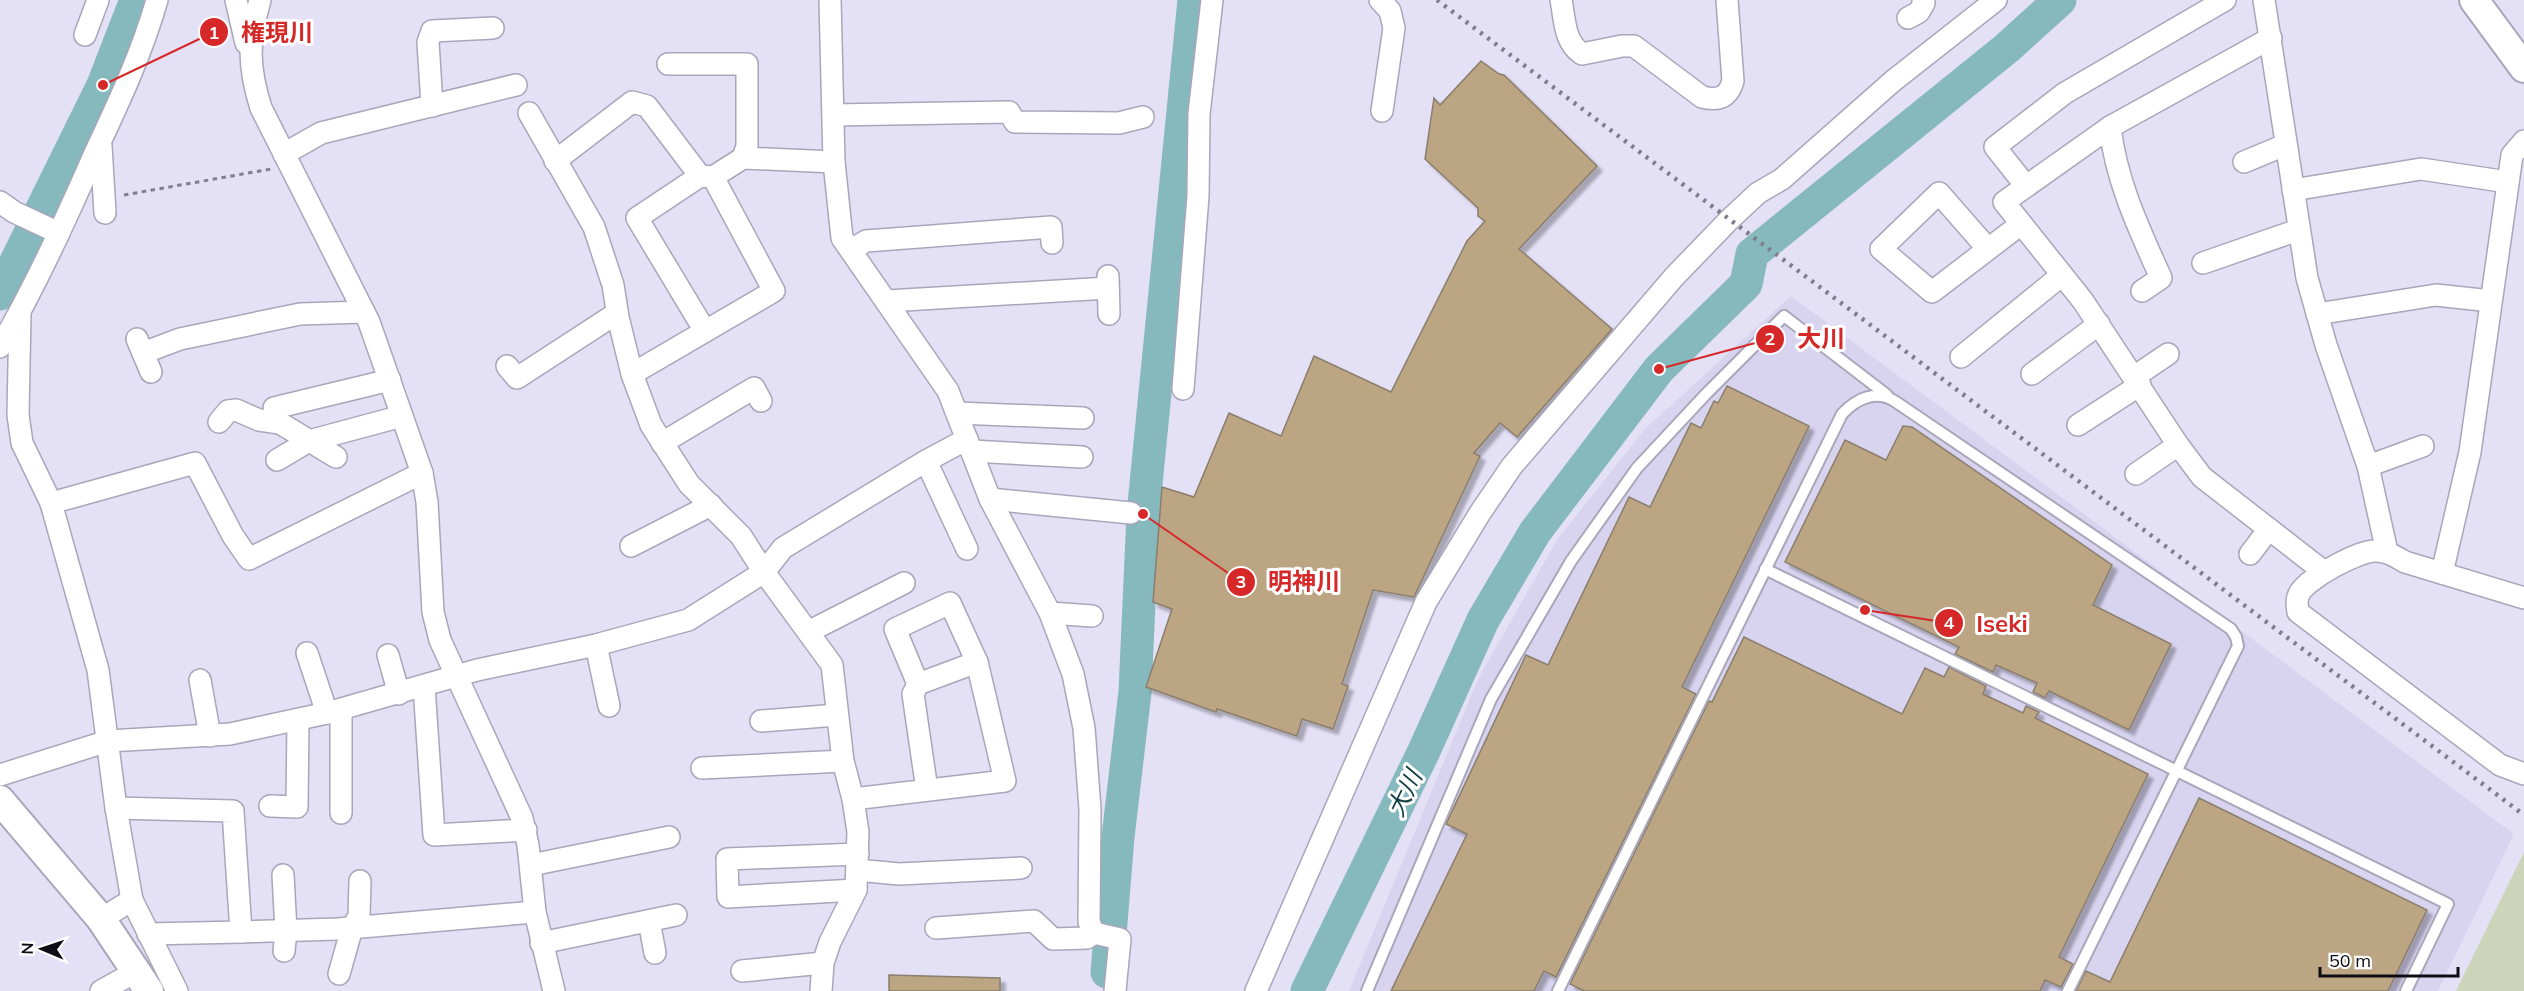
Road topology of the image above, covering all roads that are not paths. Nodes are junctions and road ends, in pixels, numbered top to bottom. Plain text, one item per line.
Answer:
1 (98, 0) edge
2 (157, 0) edge
3 (236, 0) edge
4 (260, 0) edge
5 (830, 0) edge
6 (1212, 0) edge
7 (1380, 0) edge
8 (1561, 0) edge
9 (1727, 0) edge
10 (1923, 0) edge
11 (1996, 0) edge
12 (2225, 0) edge
13 (2264, 0) edge
14 (2474, 0) edge
15 (1908, 18) dead end
16 (492, 26) dead end
17 (85, 35) dead end
18 (2271, 38) junction
19 (249, 59) junction
20 (668, 64) dead end
21 (2524, 68) edge
22 (516, 85) dead end
23 (432, 106) junction
24 (1382, 111) dead end
25 (529, 113) dead end
26 (833, 115) junction
27 (1143, 117) dead end
28 (2110, 128) junction
29 (2524, 141) edge
30 (100, 142) junction
31 (2285, 145) junction
32 (743, 158) junction
33 (287, 160) junction
34 (555, 161) junction
35 (834, 162) junction
36 (2244, 162) dead end
37 (706, 177) junction
38 (2508, 182) junction
39 (2026, 186) junction
40 (2293, 190) junction
41 (105, 206) road end
42 (7, 207) edge
43 (2021, 224) junction
44 (2298, 230) junction
45 (55, 231) junction
46 (1052, 243) dead end
47 (1988, 249) junction
48 (850, 250) junction
49 (2203, 264) dead end
50 (2062, 275) junction
51 (2142, 291) dead end
52 (886, 301) junction
53 (2491, 301) junction
54 (364, 312) junction
55 (20, 313) junction
56 (617, 313) junction
57 (1109, 314) dead end
58 (2317, 314) junction
59 (2099, 324) junction
60 (705, 331) junction
61 (0, 347) edge
62 (143, 354) dead end
63 (2168, 354) dead end
64 (1961, 357) dead end
65 (507, 366) dead end
66 (632, 374) junction
67 (2032, 375) dead end
68 (390, 380) junction
69 (2137, 381) junction
70 (1183, 389) dead end
71 (761, 401) dead end
72 (1896, 402) junction
73 (274, 408) dead end
74 (958, 413) junction
75 (402, 416) junction
76 (1083, 418) dead end
77 (219, 422) dead end
78 (2078, 425) dead end
79 (309, 441) junction
80 (662, 443) junction
81 (969, 445) junction
82 (2178, 445) junction
83 (2423, 446) dead end
84 (336, 457) dead end
85 (1082, 457) dead end
86 (277, 460) dead end
87 (926, 461) junction
88 (2368, 466) junction
89 (422, 473) junction
90 (2136, 474) dead end
91 (990, 499) junction
92 (51, 503) junction
93 (711, 505) junction
94 (1131, 513) dead end
95 (2269, 529) junction
96 (631, 546) dead end
97 (967, 549) dead end
98 (2387, 552) junction
99 (2250, 554) dead end
100 (1765, 569) junction
101 (2324, 571) junction
102 (764, 572) junction
103 (2442, 573) junction
104 (904, 583) dead end
105 (2524, 598) edge
106 (1050, 613) junction
107 (1092, 616) dead end
108 (810, 631) junction
109 (596, 645) junction
110 (307, 652) dead end
111 (388, 655) dead end
112 (977, 662) junction
113 (457, 676) junction
114 (200, 680) dead end
115 (918, 684) junction
116 (424, 686) junction
117 (399, 694) junction
118 (609, 706) dead end
119 (334, 711) junction
120 (837, 715) junction
121 (298, 720) junction
122 (761, 721) dead end
123 (210, 736) junction
124 (108, 741) junction
125 (843, 761) junction
126 (702, 768) dead end
127 (2177, 771) junction
128 (2524, 774) edge
129 (0, 775) edge
130 (927, 790) junction
131 (853, 799) junction
132 (0, 800) edge
133 (270, 806) dead end
134 (116, 808) junction
135 (341, 813) dead end
136 (526, 830) junction
137 (669, 837) dead end
138 (531, 865) junction
139 (1021, 868) dead end
140 (857, 871) junction
141 (283, 875) dead end
142 (360, 881) dead end
143 (132, 900) junction
144 (535, 912) junction
145 (676, 915) dead end
146 (102, 919) junction
147 (649, 921) junction
148 (352, 928) junction
149 (936, 928) dead end
150 (241, 932) junction
151 (148, 934) junction
152 (1102, 935) junction
153 (285, 941) junction
154 (541, 943) junction
155 (655, 953) dead end
156 (824, 963) junction
157 (742, 971) dead end
158 (339, 974) dead end
159 (143, 981) edge
160 (101, 991) edge
161 (177, 991) edge
162 (554, 991) edge
163 (821, 991) edge
164 (1115, 991) edge
165 (1256, 991) edge
166 (1367, 991) edge
167 (1558, 991) edge
168 (2068, 991) edge
169 (2406, 991) edge

1 - 17 street
2 - 30 street
3 - 19 street
4 - 19 street
5 - 26 street
6 - 70 street
7 - 24 street
8 - 9 street
10 - 15 street
11 - 165 street
12 - 39 street
13 - 18 street
14 - 21 street
16 - 23 street
18 - 28 street
18 - 31 street
19 - 33 street
20 - 32 street
22 - 23 street
23 - 33 street
25 - 34 street
26 - 27 street
26 - 35 street
28 - 39 street
28 - 51 street
29 - 38 street
30 - 41 street
30 - 45 street
31 - 36 street
31 - 40 street
32 - 35 street
32 - 37 street
33 - 54 street
34 - 37 street
34 - 56 street
35 - 48 street
37 - 60 street
37 - 60 street
38 - 40 street
38 - 53 street
39 - 43 street
40 - 44 street
42 - 45 street
43 - 47 street
43 - 50 street
44 - 49 street
44 - 58 street
45 - 55 street
46 - 48 street
47 - 47 street
48 - 52 street
50 - 59 street
50 - 64 street
52 - 57 street
52 - 74 street
53 - 58 street
53 - 103 street
54 - 62 street
54 - 68 street
55 - 61 street
55 - 92 street
56 - 65 street
56 - 66 street
58 - 88 street
59 - 67 street
59 - 69 street
60 - 66 street
63 - 69 street
66 - 80 street
68 - 73 street
68 - 75 street
69 - 78 street
69 - 82 street
71 - 80 street
72 - 100 lane
72 - 127 lane
72 - 166 lane
74 - 76 street
74 - 81 street
75 - 79 street
75 - 89 street
77 - 79 street
79 - 84 street
79 - 86 street
80 - 93 street
81 - 85 street
81 - 87 street
81 - 91 street
82 - 90 street
82 - 95 street
83 - 88 street
87 - 97 street
87 - 102 street
88 - 98 street
89 - 92 street
89 - 113 street
91 - 94 street
91 - 106 street
92 - 124 street
93 - 96 street
93 - 102 street
95 - 99 street
95 - 101 street
98 - 101 street
98 - 103 street
100 - 127 lane
100 - 167 lane
101 - 128 street
102 - 108 street
102 - 109 street
103 - 105 street
104 - 108 street
106 - 107 street
106 - 152 street
108 - 120 street
109 - 113 street
109 - 118 street
110 - 119 street
111 - 117 street
112 - 115 street
112 - 115 street
112 - 130 street
113 - 116 street
113 - 136 street
114 - 123 street
115 - 130 street
116 - 117 street
116 - 136 street
117 - 119 street
119 - 121 street
119 - 135 street
120 - 122 street
120 - 125 street
121 - 123 street
121 - 133 street
123 - 124 street
124 - 129 street
124 - 134 street
125 - 126 street
125 - 131 street
127 - 168 lane
127 - 169 lane
130 - 131 street
131 - 140 street
132 - 146 street
134 - 143 street
134 - 150 street
136 - 138 street
137 - 138 street
138 - 144 street
139 - 140 street
140 - 140 street
140 - 156 street
141 - 153 street
142 - 148 street
143 - 146 street
143 - 151 street
144 - 148 street
144 - 154 street
145 - 147 street
146 - 159 street
147 - 154 street
147 - 155 street
148 - 153 street
148 - 158 street
149 - 152 street
150 - 151 street
150 - 153 street
151 - 161 street
152 - 164 street
154 - 162 street
156 - 157 street
156 - 163 street
159 - 160 street

